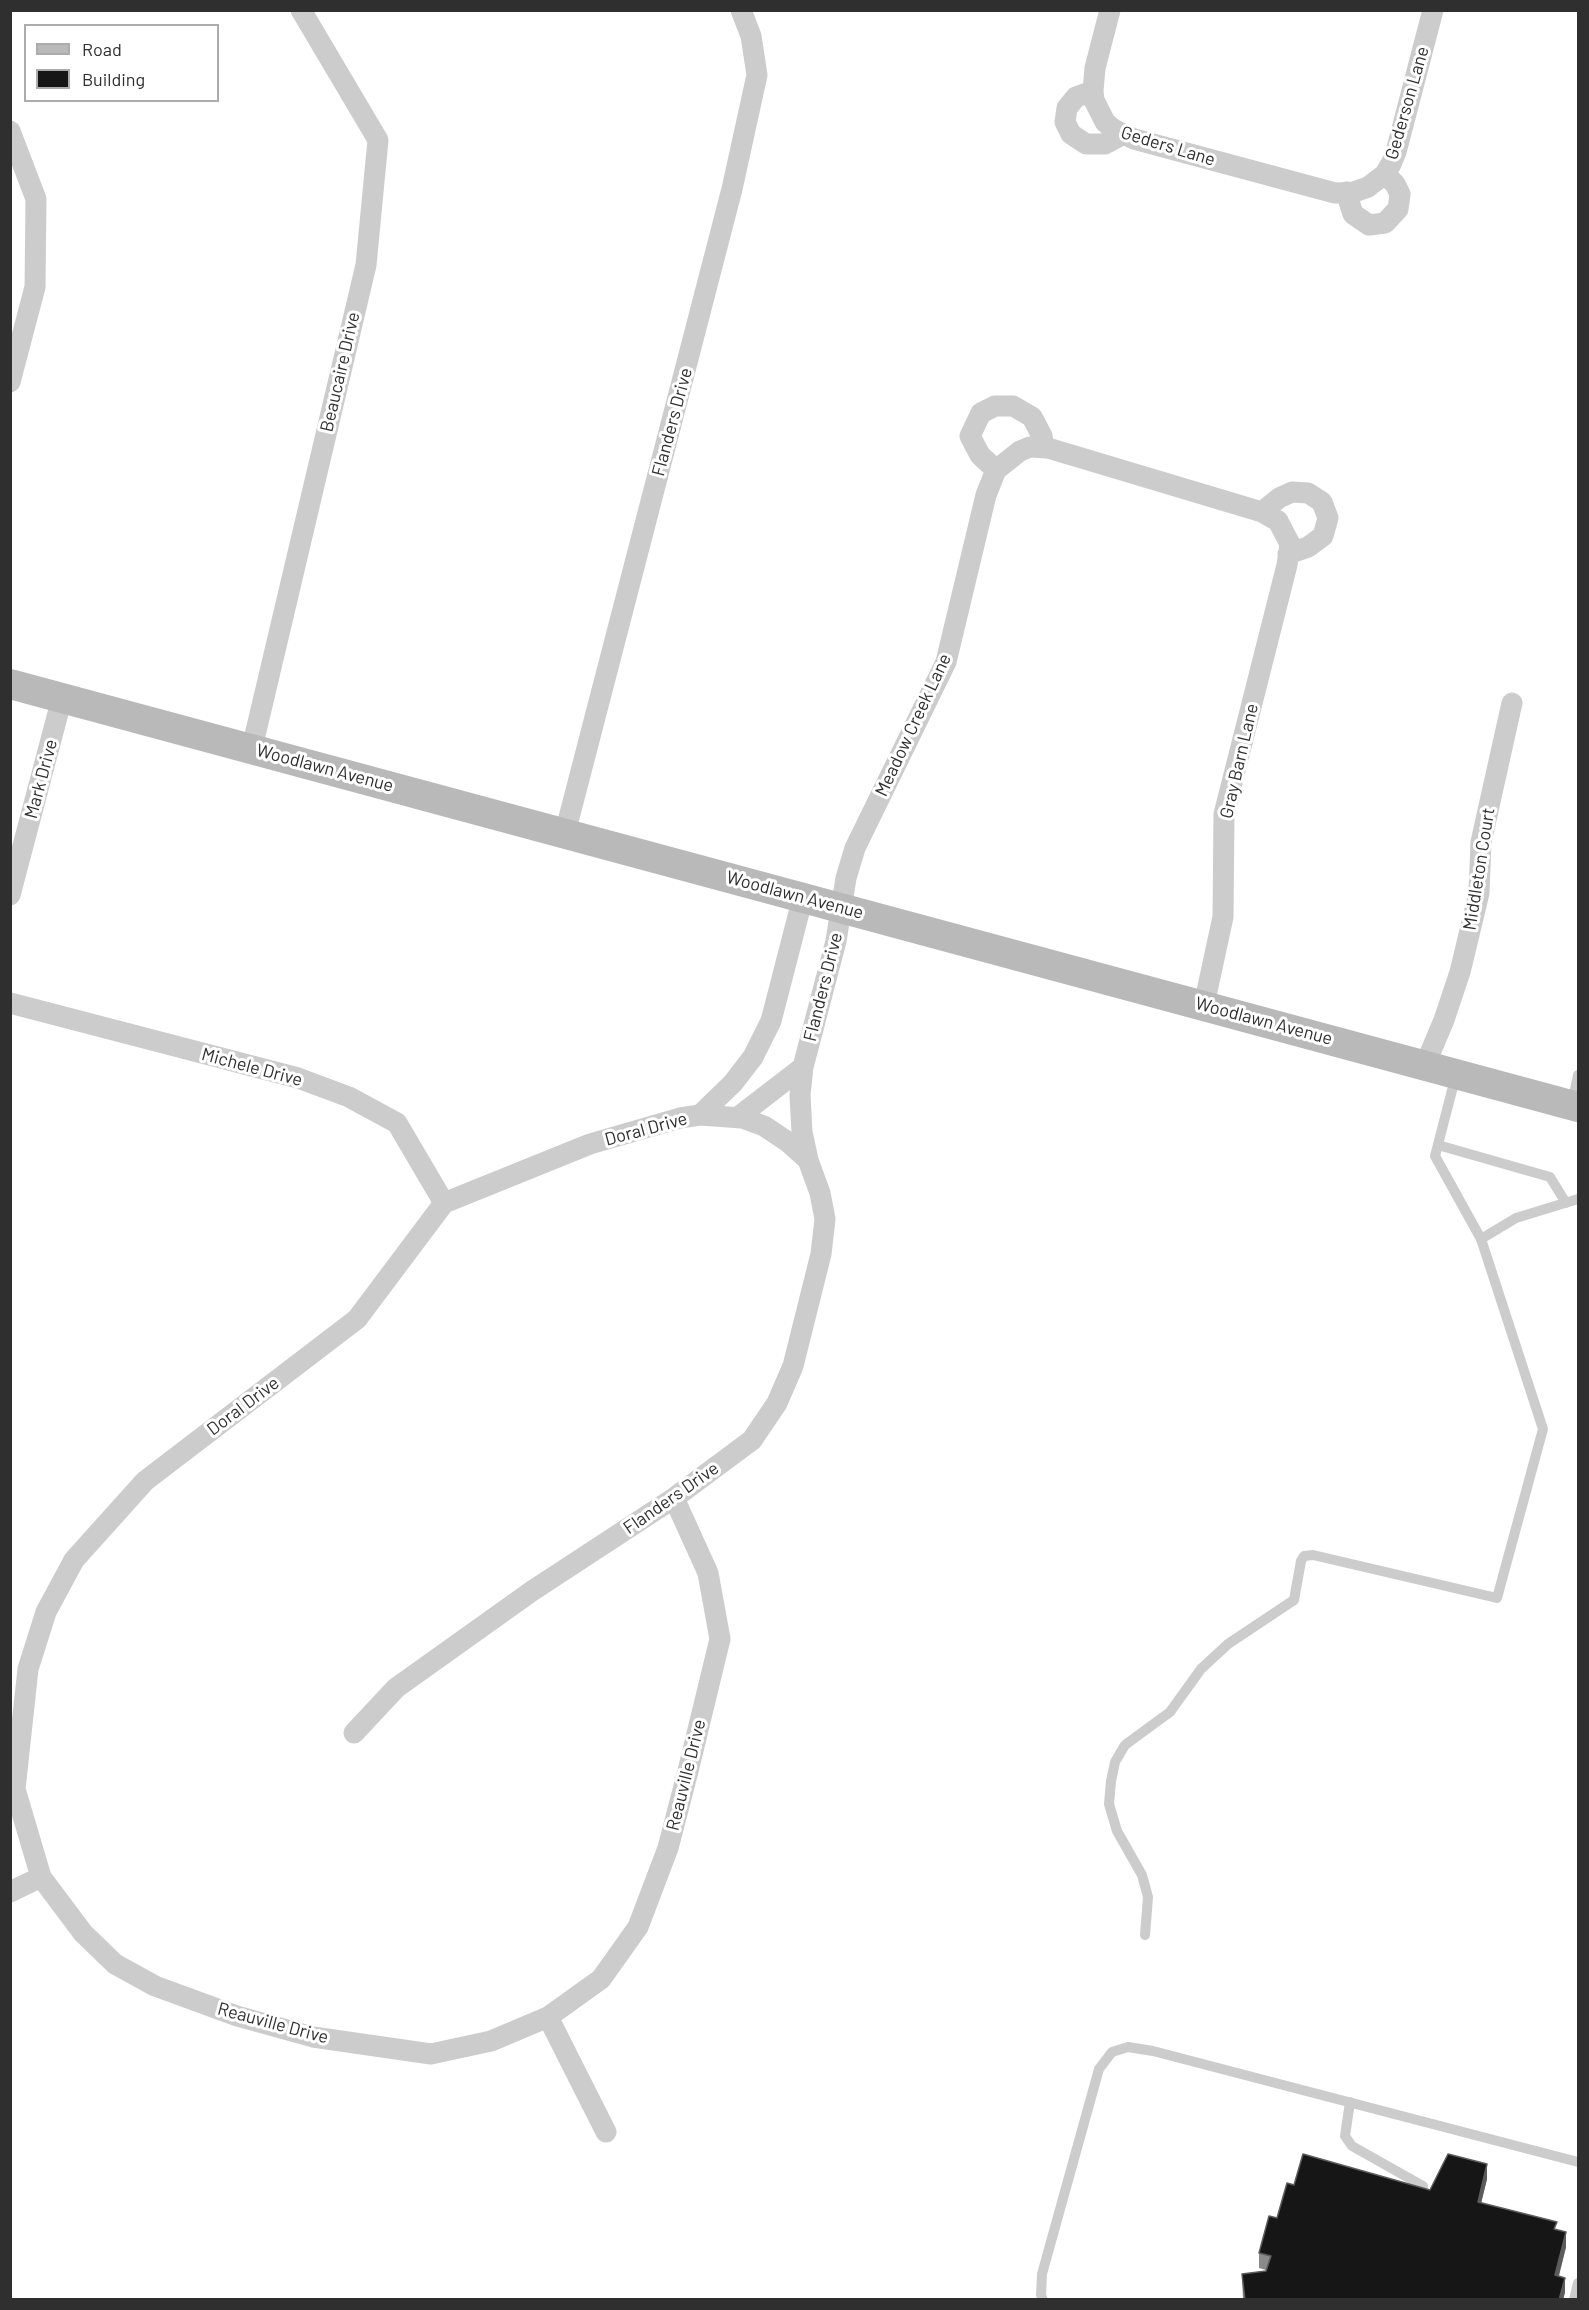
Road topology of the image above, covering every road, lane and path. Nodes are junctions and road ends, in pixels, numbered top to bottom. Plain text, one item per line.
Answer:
1 (301, 10) edge
2 (741, 10) edge
3 (1110, 10) edge
4 (1433, 10) edge
5 (1093, 91) junction
6 (10, 131) edge
7 (1122, 135) junction
8 (1385, 174) junction
9 (1368, 187) joint
10 (1346, 192) junction
11 (10, 382) edge
12 (1044, 448) junction
13 (996, 470) junction
14 (1262, 512) junction
15 (1288, 554) junction
16 (10, 684) edge
17 (62, 698) junction
18 (1512, 704) dead end
19 (252, 748) junction
20 (565, 833) junction
21 (10, 895) edge
22 (803, 897) junction
23 (841, 907) junction
24 (10, 1003) edge
25 (1204, 1005) junction
26 (1425, 1065) junction
27 (803, 1067) junction
28 (1456, 1073) junction
29 (1578, 1075) edge
30 (1575, 1106) edge
31 (700, 1115) junction
32 (738, 1117) junction
33 (1438, 1145) junction
34 (808, 1160) junction
35 (1578, 1199) edge
36 (444, 1203) junction
37 (1566, 1203) junction
38 (1481, 1239) junction
39 (674, 1498) junction
40 (354, 1733) dead end
41 (41, 1877) junction
42 (10, 1892) edge
43 (1145, 1935) dead end
44 (548, 2017) junction
45 (1350, 2102) junction
46 (606, 2132) dead end
47 (1578, 2162) edge
48 (1423, 2186) edge
49 (1578, 2283) edge
50 (1043, 2300) edge
51 (1574, 2300) edge

1 - 19 street, Beaucaire Drive
2 - 20 street, Flanders Drive
3 - 5 street, Geders Lane
4 - 8 street, Gederson Lane
5 - 7 street, Geders Lane
5 - 7 street
6 - 11 street
7 - 10 street, Geders Lane
8 - 9 street, Gederson Lane
8 - 10 street
9 - 10 street, Geders Lane
12 - 13 street
12 - 13 street
12 - 14 street
13 - 23 street, Meadow Creek Lane
14 - 15 street, Gray Barn Lane
14 - 15 street
15 - 25 street, Gray Barn Lane
16 - 17 street, Woodlawn Avenue
17 - 19 street, Woodlawn Avenue
17 - 21 street, Mark Drive
18 - 26 street, Middleton Court
19 - 20 street, Woodlawn Avenue
20 - 22 street, Woodlawn Avenue
22 - 23 street, Woodlawn Avenue
22 - 31 street
23 - 25 street, Woodlawn Avenue
23 - 27 street, Flanders Drive
24 - 36 street, Michele Drive
25 - 26 street, Woodlawn Avenue
26 - 28 street, Woodlawn Avenue
27 - 32 street, Flanders Drive
27 - 34 street, Flanders Drive
28 - 30 street, Woodlawn Avenue
28 - 33 lane
29 - 30 lane
31 - 32 street, Flanders Drive
31 - 36 street, Doral Drive
32 - 34 street, Flanders Drive
33 - 37 lane
33 - 38 lane
34 - 39 street, Flanders Drive
35 - 37 lane
36 - 41 street, Doral Drive
37 - 38 lane
38 - 43 lane
39 - 40 street, Flanders Drive
39 - 44 street, Reauville Drive
41 - 42 street
41 - 44 street, Reauville Drive
44 - 46 street
45 - 47 lane
45 - 48 lane
45 - 50 lane
49 - 51 lane

